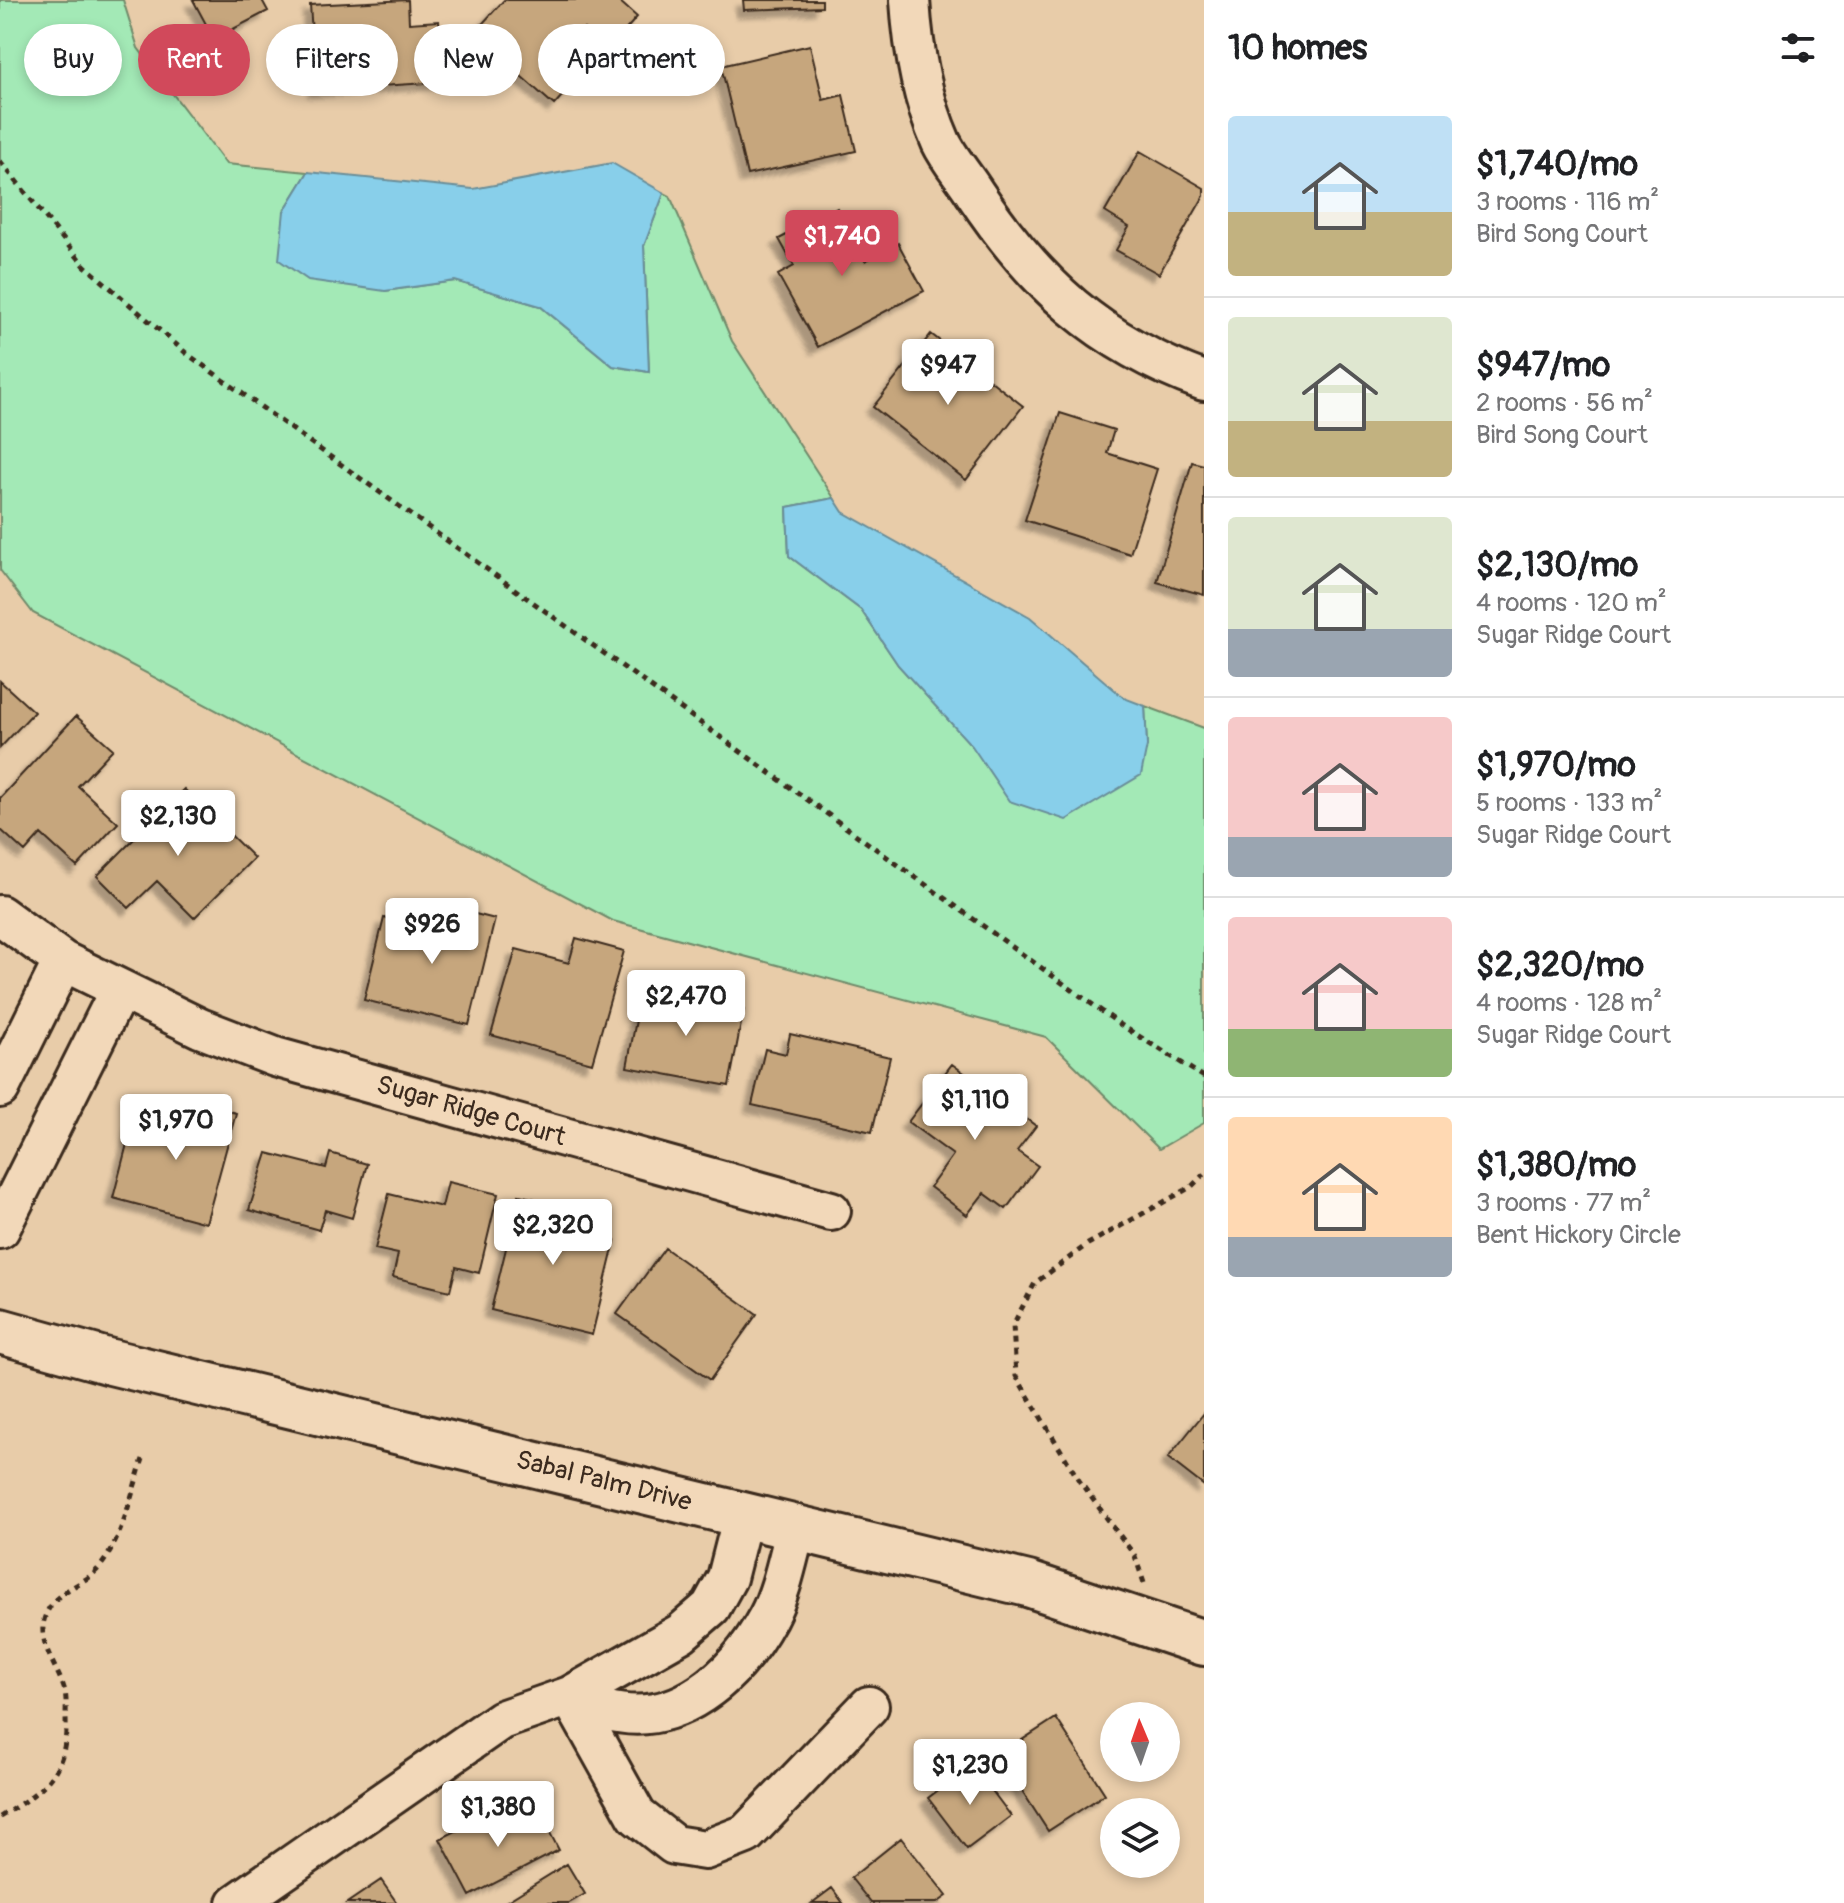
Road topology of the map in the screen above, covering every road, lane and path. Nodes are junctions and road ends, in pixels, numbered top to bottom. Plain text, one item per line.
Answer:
1 (910, 0) edge
2 (0, 161) edge
3 (1204, 381) edge
4 (0, 915) edge
5 (63, 961) junction
6 (120, 989) junction
7 (1204, 1077) edge
8 (0, 1088) edge
9 (1204, 1174) edge
10 (831, 1211) dead end
11 (0, 1229) edge
12 (0, 1331) edge
13 (143, 1459) dead end
14 (743, 1515) junction
15 (796, 1528) junction
16 (1147, 1591) dead end
17 (1204, 1643) edge
18 (570, 1696) junction
19 (869, 1706) dead end
20 (0, 1817) edge
21 (237, 1903) edge

1 - 3 street
2 - 7 path
4 - 5 street, Sugar Ridge Court
5 - 6 street, Sugar Ridge Court
5 - 8 street
6 - 10 street, Sugar Ridge Court
6 - 11 street
9 - 16 path
12 - 14 street, Sabal Palm Drive
13 - 20 path
14 - 15 street, Sabal Palm Drive
14 - 18 street
15 - 17 street, Sabal Palm Drive
15 - 18 street
18 - 19 street
18 - 21 street

